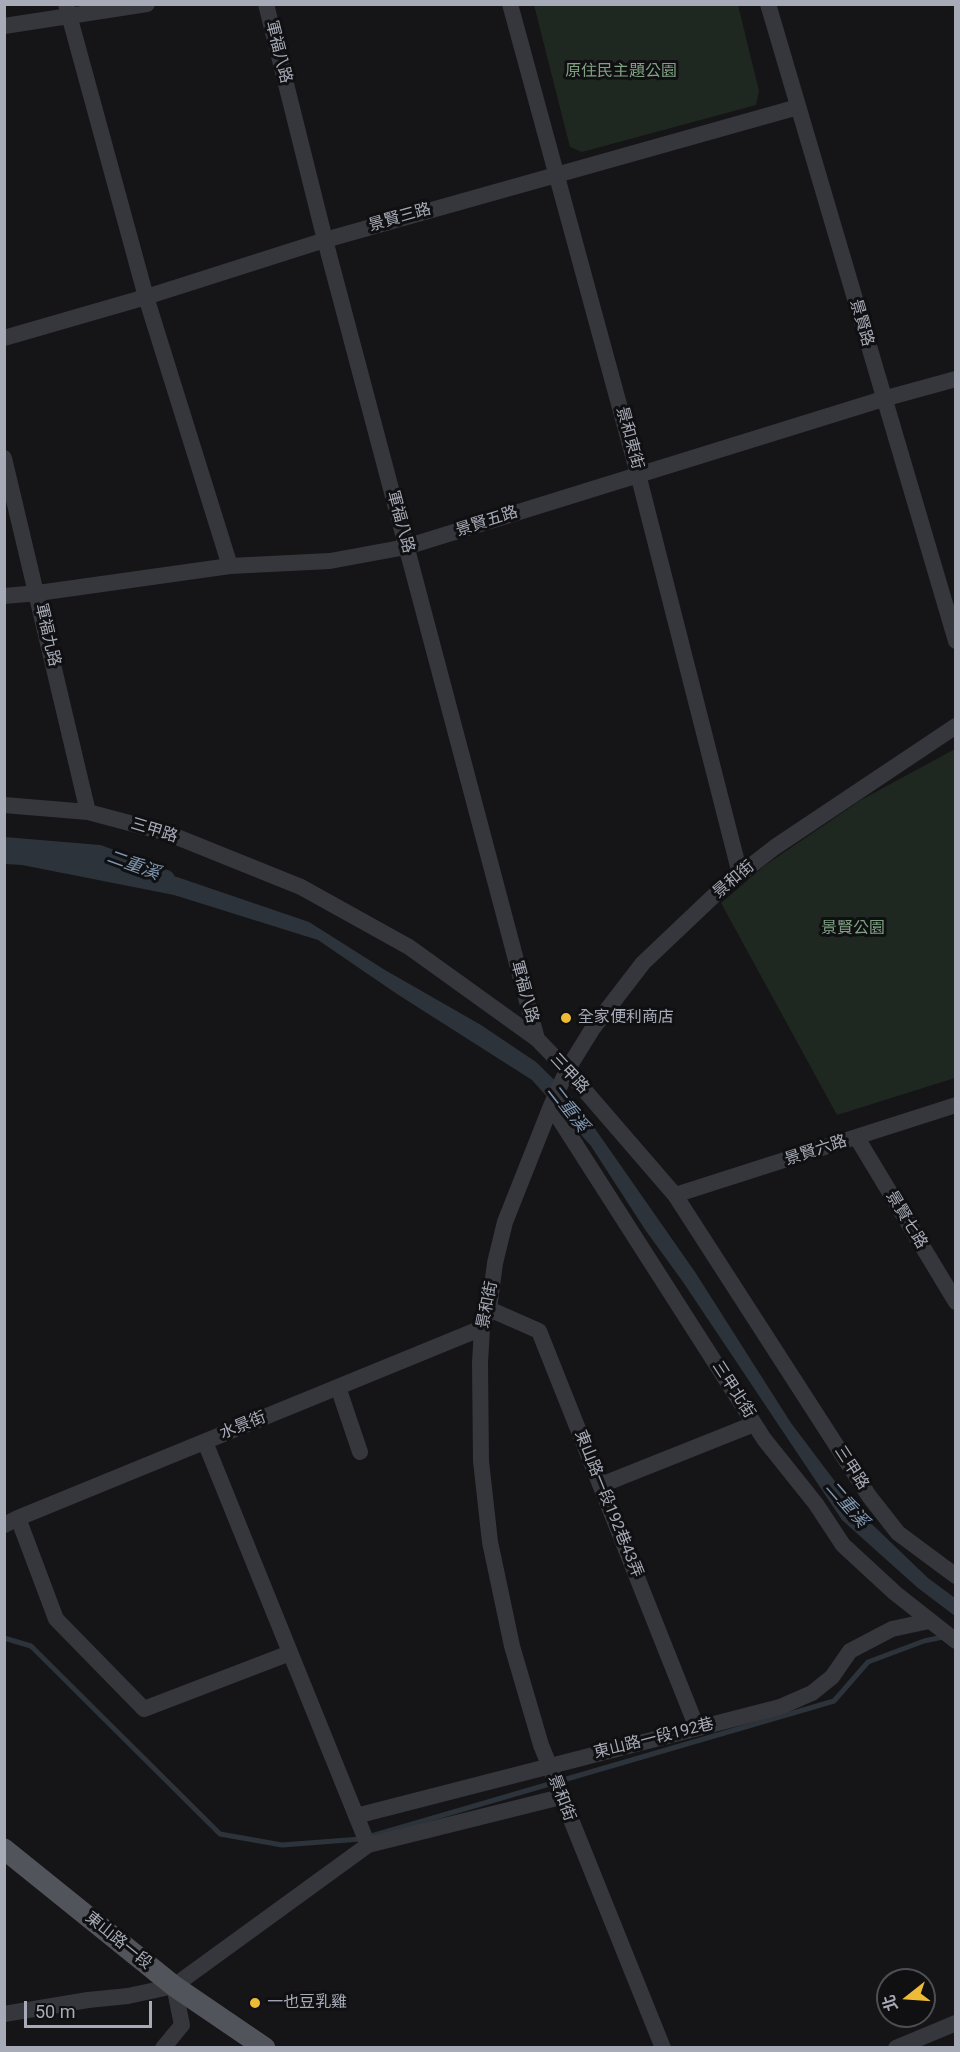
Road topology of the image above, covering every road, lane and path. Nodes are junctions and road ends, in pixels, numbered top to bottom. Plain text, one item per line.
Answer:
1 (147, 4) edge
2 (266, 4) edge
3 (510, 4) edge
4 (768, 4) edge
5 (68, 11) edge
6 (4, 26) edge
7 (798, 107) junction
8 (556, 174) junction
9 (325, 240) junction
10 (146, 297) junction
11 (4, 338) edge
12 (956, 379) edge
13 (883, 399) junction
14 (4, 458) edge
15 (638, 474) junction
16 (406, 548) junction
17 (230, 566) junction
18 (38, 593) junction
19 (4, 596) edge
20 (956, 641) edge
21 (956, 726) edge
22 (4, 805) edge
23 (88, 812) junction
24 (740, 874) junction
25 (537, 1039) junction
26 (567, 1070) junction
27 (956, 1105) edge
28 (551, 1106) junction
29 (857, 1138) junction
30 (675, 1195) junction
31 (956, 1302) edge
32 (489, 1309) junction
33 (482, 1328) junction
34 (338, 1387) junction
35 (754, 1424) junction
36 (205, 1442) junction
37 (360, 1452) dead end
38 (601, 1485) junction
39 (11, 1521) edge
40 (956, 1576) edge
41 (929, 1621) junction
42 (956, 1641) edge
43 (290, 1653) junction
44 (697, 1728) junction
45 (549, 1766) junction
46 (561, 1797) junction
47 (356, 1816) junction
48 (368, 1845) junction
49 (4, 1849) edge
50 (174, 1986) junction
51 (4, 2014) edge
52 (956, 2023) edge
53 (163, 2048) edge
54 (265, 2048) edge
55 (663, 2048) edge
56 (896, 2048) edge

1 - 5 street
2 - 9 street, 軍福八路
3 - 8 street, 景和東街
4 - 7 street, 景賢路
5 - 6 street
5 - 10 street
7 - 8 street, 景賢三路
7 - 13 street, 景賢路
8 - 9 street, 景賢三路
8 - 15 street, 景和東街
9 - 10 street, 景賢三路
9 - 16 street, 軍福八路
10 - 11 street, 景賢三路
10 - 17 street
12 - 13 street, 景賢五路
13 - 15 street, 景賢五路
13 - 20 street, 景賢路
14 - 18 street, 軍福九路
15 - 16 street, 景賢五路
15 - 24 street, 景和東街
16 - 17 street, 景賢五路
16 - 25 street, 軍福八路
17 - 18 street, 景賢五路
18 - 19 street, 景賢五路
18 - 23 street, 軍福九路
21 - 24 street, 景和街
22 - 23 street, 三甲路
23 - 25 street, 三甲路
24 - 26 street, 景和街
25 - 26 street, 三甲路
26 - 28 street, 景和街
26 - 30 street, 三甲路
27 - 29 street, 景賢六路
28 - 32 street, 景和街
28 - 35 street, 三甲北街
29 - 30 street, 景賢六路
29 - 31 street, 景賢七路
30 - 40 street, 三甲路
32 - 33 street, 景和街
32 - 38 street, 東山路一段192巷43弄
33 - 34 street, 水景街
33 - 45 street, 景和街
34 - 36 street, 水景街
34 - 37 street
35 - 38 street
35 - 41 street, 三甲北街
36 - 39 street, 水景街
36 - 43 street
38 - 44 street, 東山路一段192巷43弄
39 - 43 street
41 - 42 street, 三甲北街
41 - 44 street, 東山路一段192巷
43 - 47 street
44 - 45 street, 東山路一段192巷
45 - 46 street, 景和街
45 - 47 street, 東山路一段192巷
46 - 48 street
46 - 55 street, 景和街
47 - 48 street
48 - 50 street
49 - 50 main road, 東山路一段
50 - 51 street
50 - 53 street
50 - 54 main road, 東山路一段
52 - 56 street

